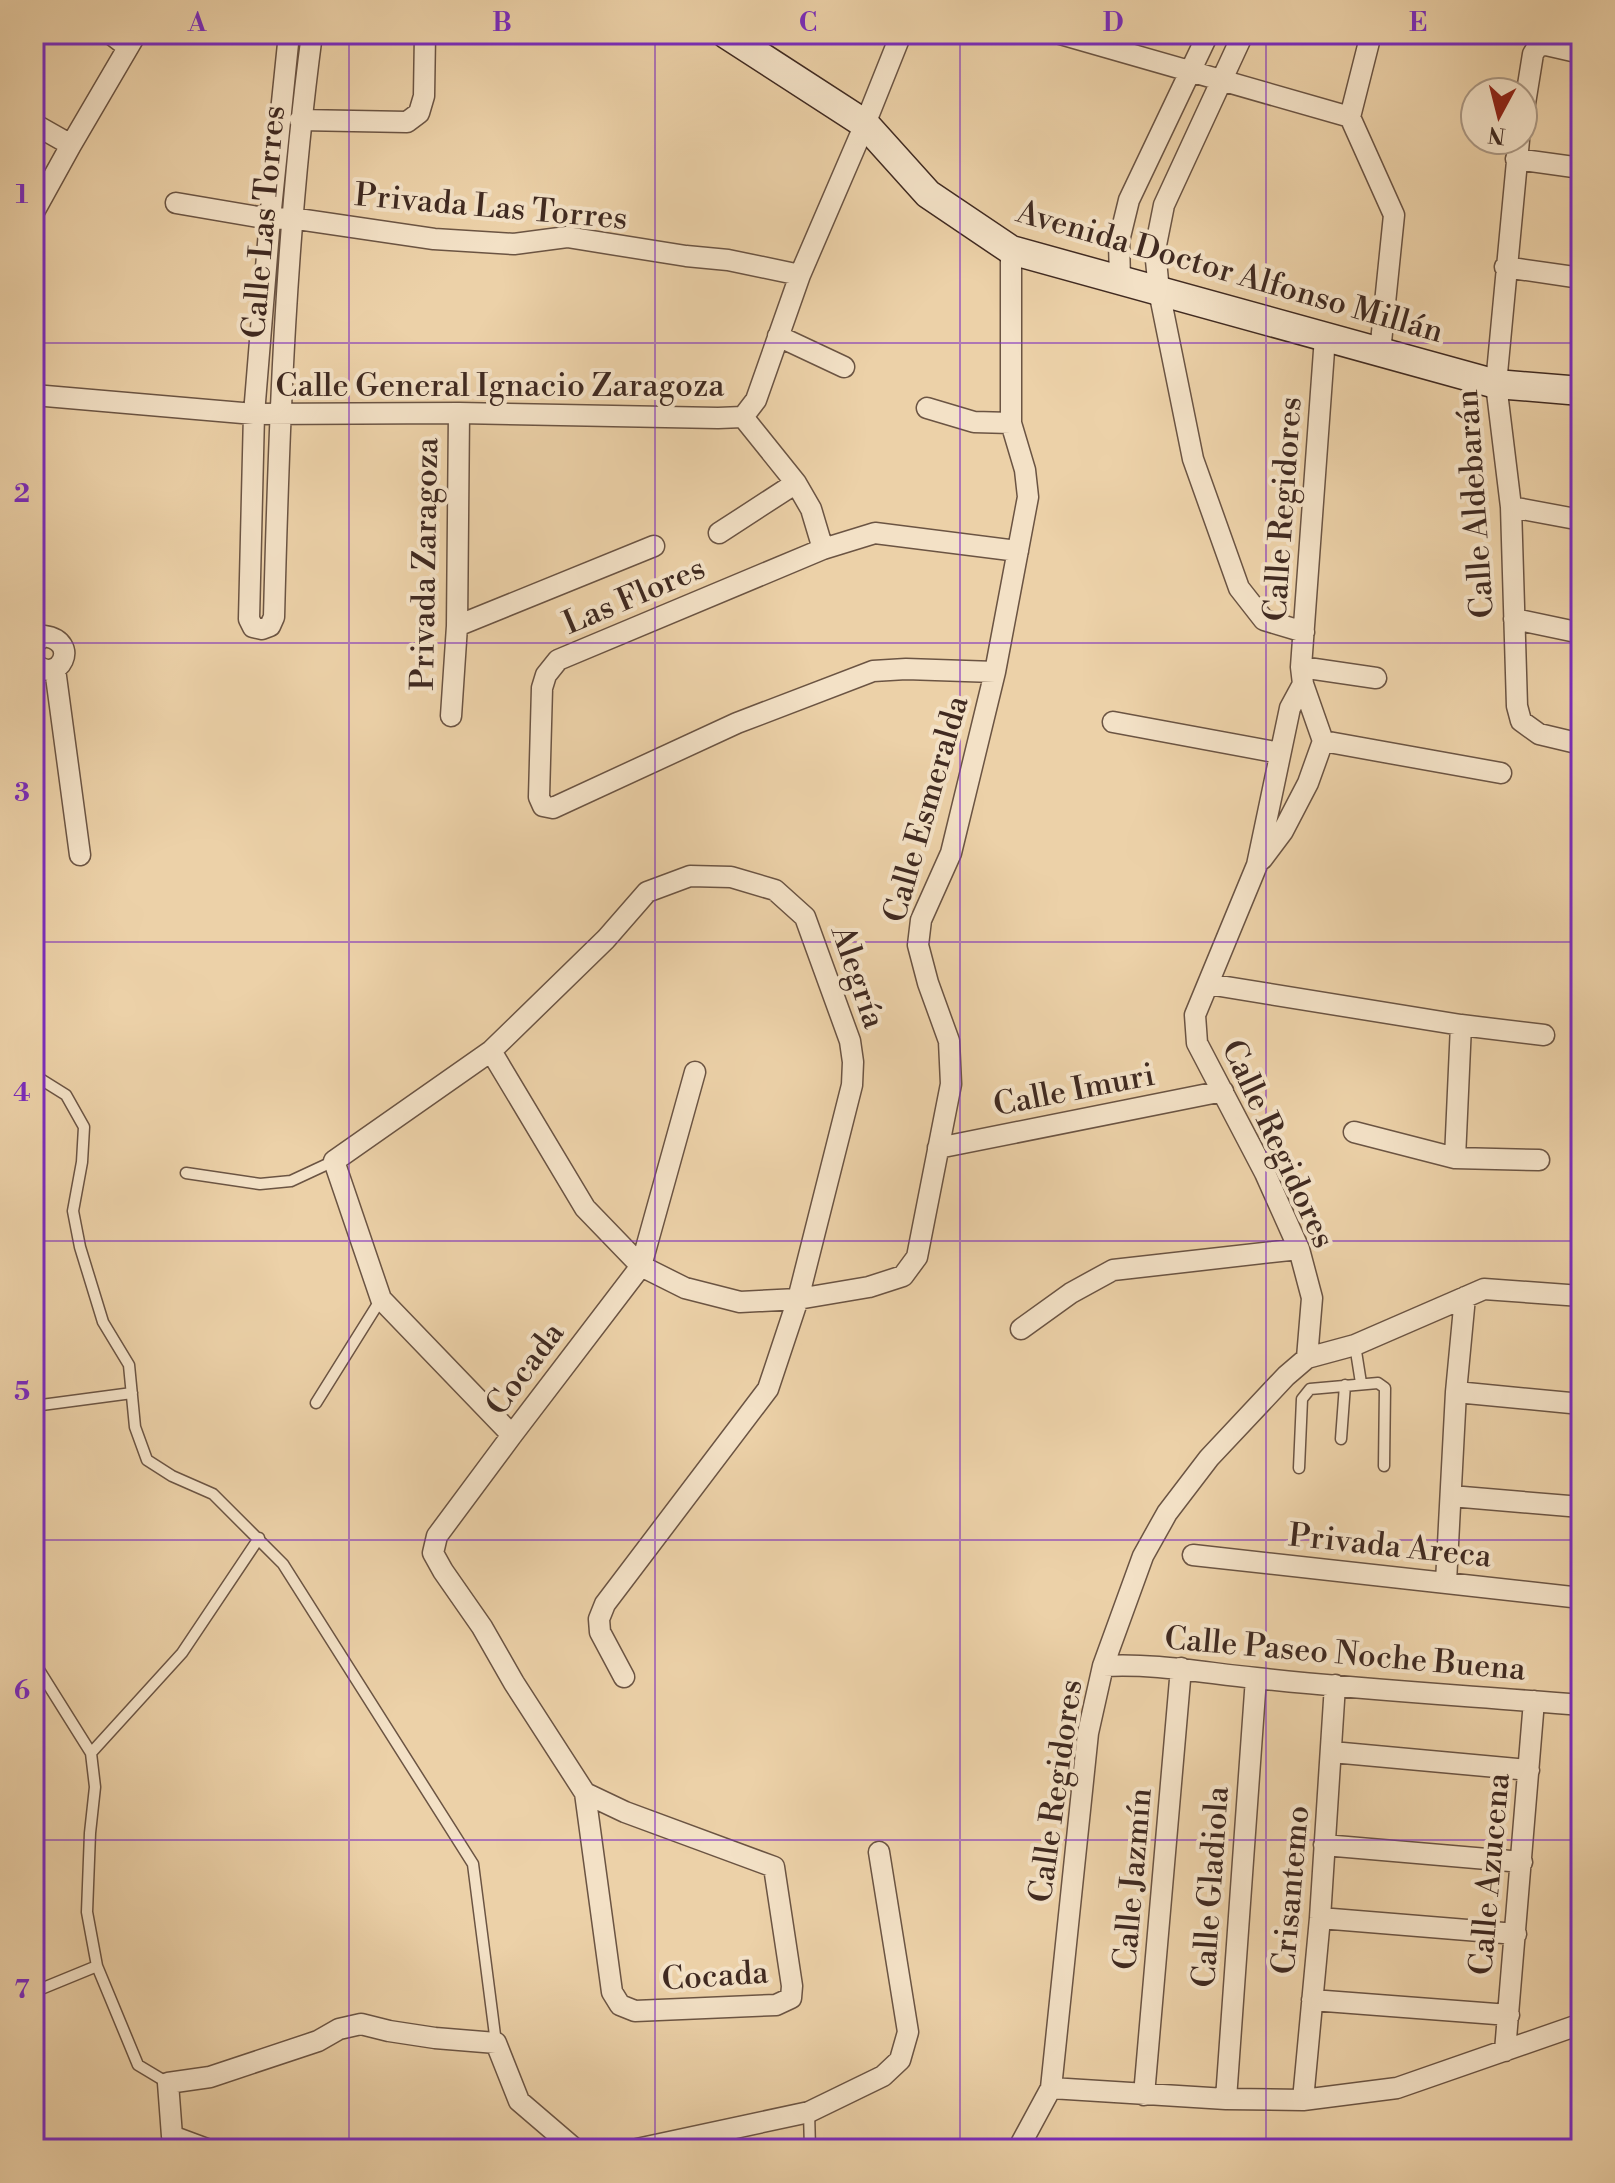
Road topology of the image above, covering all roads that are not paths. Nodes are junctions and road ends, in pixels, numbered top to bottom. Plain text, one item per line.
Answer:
1 (289, 34) edge
2 (312, 34) edge
3 (425, 34) edge
4 (726, 34) edge
5 (901, 34) edge
6 (1060, 34) edge
7 (1208, 34) edge
8 (1243, 34) edge
9 (1371, 34) edge
10 (125, 38) edge
11 (1581, 53) edge
12 (1190, 71) junction
13 (1529, 76) edge
14 (1222, 81) junction
15 (1350, 117) junction
16 (300, 120) junction
17 (34, 124) edge
18 (865, 124) junction
19 (71, 145) junction
20 (1517, 156) edge
21 (1539, 156) edge
22 (1581, 168) edge
23 (176, 203) dead end
24 (34, 212) edge
25 (291, 218) junction
26 (270, 219) junction
27 (1011, 250) junction
28 (1505, 267) junction
29 (800, 275) junction
30 (1581, 278) edge
31 (1120, 280) junction
32 (1159, 291) junction
33 (778, 336) junction
34 (1325, 337) junction
35 (1380, 352) junction
36 (844, 367) dead end
37 (1496, 384) junction
38 (1581, 391) edge
39 (34, 395) edge
40 (927, 408) dead end
41 (459, 413) junction
42 (254, 414) junction
43 (280, 414) junction
44 (743, 417) junction
45 (1011, 423) junction
46 (796, 483) junction
47 (1511, 507) junction
48 (1581, 520) edge
49 (719, 533) dead end
50 (654, 546) dead end
51 (823, 549) junction
52 (1018, 551) junction
53 (1514, 619) junction
54 (457, 626) junction
55 (1304, 632) junction
56 (1581, 633) edge
57 (34, 643) edge
58 (34, 663) edge
59 (55, 669) junction
60 (995, 672) junction
61 (1302, 676) junction
62 (1376, 678) dead end
63 (451, 716) dead end
64 (1113, 722) dead end
65 (1323, 741) junction
66 (1581, 744) edge
67 (1280, 753) junction
68 (1501, 773) dead end
69 (80, 855) dead end
70 (1257, 865) junction
71 (1208, 984) junction
72 (1461, 1025) junction
73 (1544, 1035) dead end
74 (491, 1051) junction
75 (695, 1072) dead end
76 (34, 1075) edge
77 (1223, 1091) junction
78 (1354, 1132) dead end
79 (938, 1148) junction
80 (1455, 1158) junction
81 (1539, 1160) dead end
82 (334, 1161) junction
83 (186, 1173) dead end
84 (1299, 1249) junction
85 (641, 1266) junction
86 (1581, 1296) edge
87 (1465, 1297) junction
88 (381, 1299) junction
89 (798, 1299) junction
90 (1021, 1329) dead end
91 (1355, 1345) junction
92 (1307, 1358) junction
93 (1361, 1383) junction
94 (1345, 1385) junction
95 (1456, 1392) junction
96 (132, 1393) junction
97 (316, 1403) dead end
98 (1581, 1404) edge
99 (34, 1406) edge
100 (512, 1435) junction
101 (1341, 1439) dead end
102 (1384, 1466) dead end
103 (1299, 1468) dead end
104 (1451, 1496) junction
105 (1581, 1507) edge
106 (259, 1538) junction
107 (1193, 1555) dead end
108 (1446, 1582) junction
109 (1581, 1598) edge
110 (34, 1662) edge
111 (1103, 1666) junction
112 (1181, 1668) junction
113 (624, 1677) dead end
114 (1256, 1678) junction
115 (1335, 1685) junction
116 (1534, 1701) junction
117 (1581, 1705) edge
118 (1332, 1752) junction
119 (91, 1753) junction
120 (1529, 1770) junction
121 (585, 1793) junction
122 (1324, 1845) junction
123 (879, 1852) dead end
124 (1522, 1862) junction
125 (1320, 1918) junction
126 (1516, 1934) junction
127 (97, 1966) junction
128 (34, 1990) edge
129 (1312, 2000) junction
130 (1509, 2015) junction
131 (1581, 2024) edge
132 (496, 2043) junction
133 (1505, 2051) junction
134 (168, 2083) junction
135 (1051, 2088) junction
136 (1144, 2095) junction
137 (1226, 2099) junction
138 (1303, 2100) junction
139 (809, 2112) junction
140 (207, 2149) edge
141 (575, 2149) edge
142 (637, 2149) edge
143 (810, 2149) edge
144 (1018, 2149) edge

1 - 26 street, Calle Las Torres
2 - 16 street, Calle Las Torres
3 - 16 street
4 - 18 main road, Avenida Doctor Alfonso Millán
5 - 18 street, Calle General Ignacio Zaragoza
6 - 12 street
7 - 12 street
8 - 14 street
9 - 15 street
10 - 19 street
11 - 13 street
12 - 14 street
12 - 31 street
14 - 15 street
14 - 32 street
15 - 35 street
16 - 25 street, Calle Las Torres
17 - 19 street
18 - 27 main road, Avenida Doctor Alfonso Millán
18 - 29 street, Calle General Ignacio Zaragoza
19 - 24 street
20 - 28 street, Calle Aldebarán
21 - 22 street
23 - 26 street, Privada Las Torres
25 - 26 street, Privada Las Torres
25 - 29 street, Privada Las Torres
25 - 43 street, Calle Las Torres
26 - 42 street, Calle Las Torres
27 - 31 main road, Avenida Doctor Alfonso Millán
27 - 45 street, Calle Esmeralda
28 - 30 street
28 - 37 street, Calle Aldebarán
29 - 33 street, Calle General Ignacio Zaragoza
31 - 32 main road, Avenida Doctor Alfonso Millán
32 - 34 main road, Avenida Doctor Alfonso Millán
32 - 55 street
33 - 36 street
33 - 44 street, Calle General Ignacio Zaragoza
34 - 35 main road, Avenida Doctor Alfonso Millán
34 - 55 street, Calle Regidores
35 - 37 main road, Avenida Doctor Alfonso Millán
37 - 38 main road, Avenida Doctor Alfonso Millán
37 - 47 street, Calle Aldebarán
39 - 42 street, Calle General Ignacio Zaragoza
40 - 45 street
41 - 43 street, Calle General Ignacio Zaragoza
41 - 44 street, Calle General Ignacio Zaragoza
41 - 54 street, Privada Zaragoza
42 - 43 street, Calle General Ignacio Zaragoza
42 - 43 street
44 - 46 street
45 - 52 street, Calle Esmeralda
46 - 49 street
46 - 51 street
47 - 48 street
47 - 53 street, Calle Aldebarán
50 - 54 street
51 - 52 street, Las Flores
51 - 60 street, Las Flores
52 - 60 street, Calle Esmeralda
53 - 56 street
53 - 66 street, Calle Aldebarán
54 - 63 street, Privada Zaragoza
55 - 61 street, Calle Regidores
57 - 59 street
58 - 59 street
59 - 69 street
60 - 79 street, Calle Esmeralda
61 - 62 street
61 - 65 street, Calle Regidores
61 - 67 street, Calle Regidores
64 - 67 street
65 - 68 street
65 - 70 street, Calle Regidores
67 - 70 street, Calle Regidores
70 - 71 street, Calle Regidores
71 - 72 street
71 - 77 street, Calle Regidores
72 - 73 street
72 - 80 street
74 - 82 street, Alegría
74 - 85 street, Calle Esmeralda
74 - 89 street, Alegría
75 - 85 street
76 - 96 lane
77 - 79 street, Calle Imuri
77 - 84 street, Calle Regidores
78 - 80 street
79 - 89 street, Calle Esmeralda
80 - 81 street
82 - 83 lane, Alegría
82 - 88 street
84 - 90 street
84 - 92 street, Calle Regidores
85 - 89 street, Calle Esmeralda
85 - 100 street, Cocada
86 - 87 street
87 - 91 street
87 - 95 street
88 - 97 lane
88 - 100 street
89 - 113 street, Alegría
91 - 92 street
91 - 93 lane
92 - 111 street, Calle Regidores
93 - 94 lane
93 - 102 lane
94 - 101 lane
94 - 103 lane
95 - 98 street
95 - 104 street
96 - 99 lane
96 - 106 lane
100 - 121 street, Cocada
104 - 105 street
104 - 108 street
106 - 119 lane
106 - 132 lane
107 - 108 street, Privada Areca
108 - 109 street, Privada Areca
110 - 119 lane
111 - 112 street, Calle Paseo Noche Buena
111 - 135 street, Calle Regidores
112 - 114 street, Calle Paseo Noche Buena
112 - 136 street, Calle Jazmín
114 - 115 street, Calle Paseo Noche Buena
114 - 137 street, Calle Gladiola
115 - 116 street, Calle Paseo Noche Buena
115 - 118 street, Crisantemo
116 - 117 street, Calle Paseo Noche Buena
116 - 120 street, Calle Azucena
118 - 120 street
118 - 122 street, Crisantemo
119 - 127 lane
120 - 124 street, Calle Azucena
121 - 121 street, Cocada
122 - 124 street
122 - 125 street, Crisantemo
123 - 139 street
124 - 126 street, Calle Azucena
125 - 126 street
125 - 129 street, Crisantemo
126 - 130 street, Calle Azucena
127 - 128 lane
127 - 134 lane
129 - 130 street
129 - 138 street, Crisantemo
130 - 133 street, Calle Azucena
131 - 133 street
132 - 134 street
132 - 141 street
133 - 138 street
134 - 140 street
135 - 136 street
135 - 144 street, Calle Regidores
136 - 137 street
137 - 138 street
139 - 142 street
139 - 143 lane

